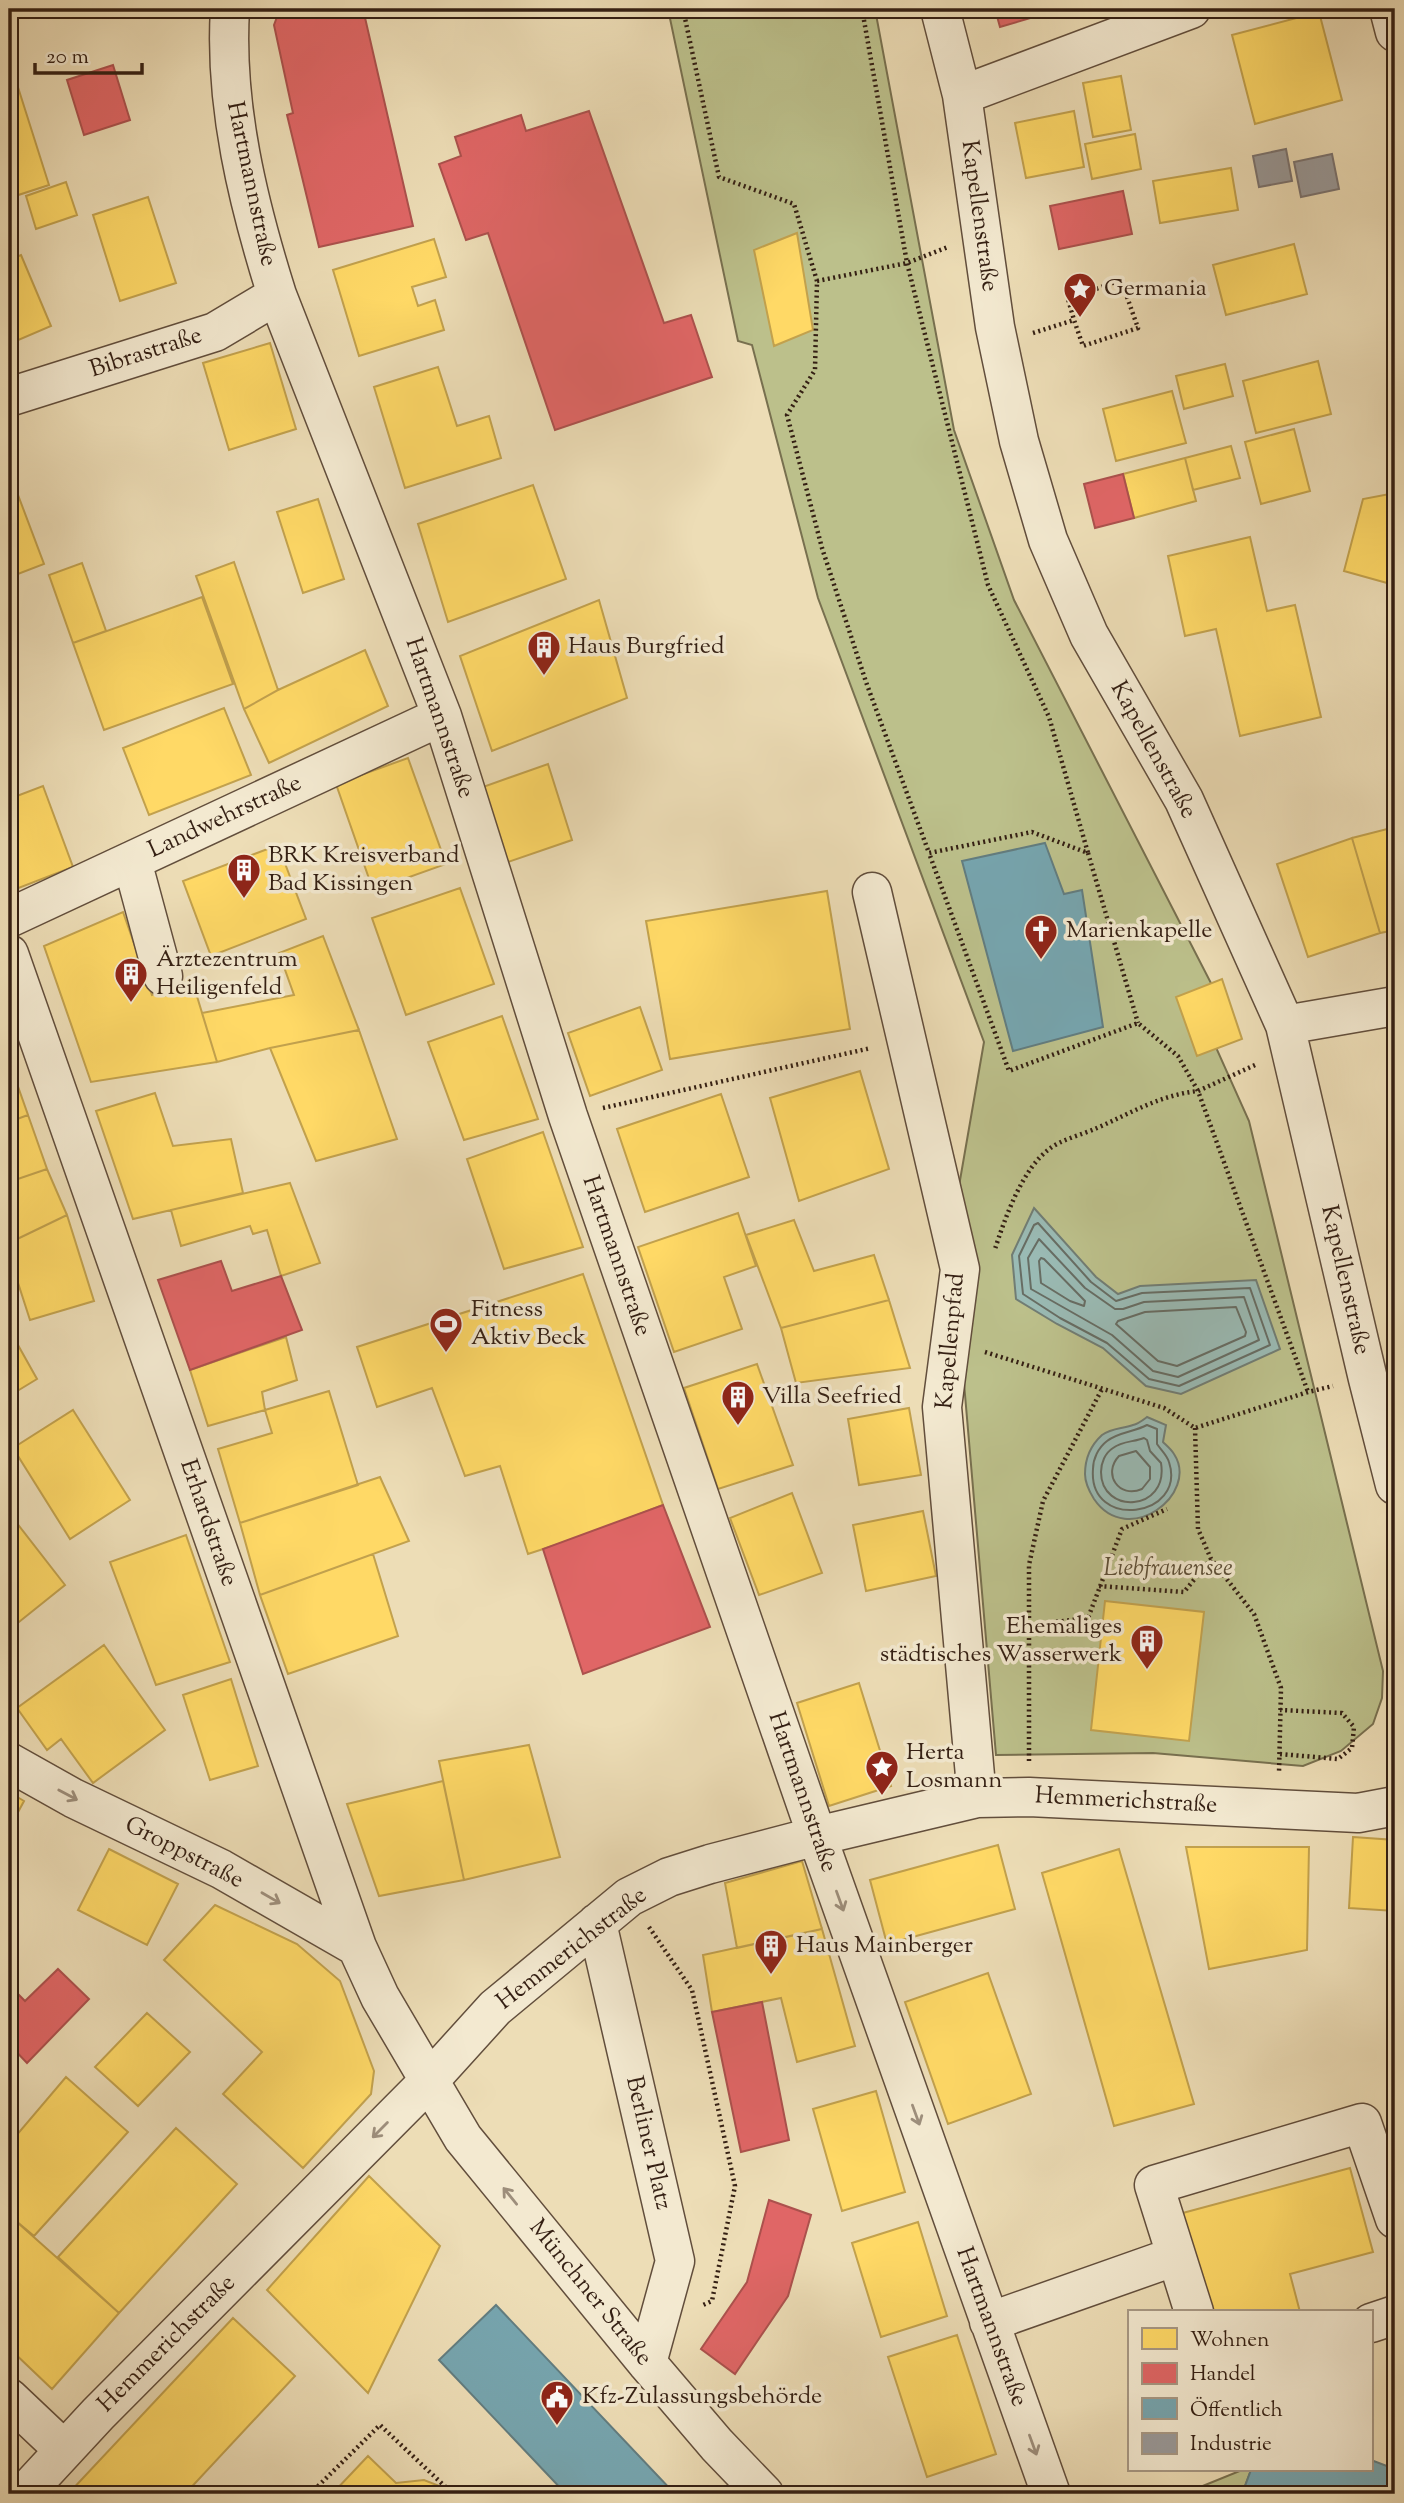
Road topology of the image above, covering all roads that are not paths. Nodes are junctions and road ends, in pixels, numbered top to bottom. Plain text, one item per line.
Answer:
1 (230, 9) edge
2 (940, 9) edge
3 (1191, 9) edge
4 (1390, 9) edge
5 (1395, 32) edge
6 (962, 95) junction
7 (276, 295) junction
8 (9, 397) edge
9 (442, 716) junction
10 (132, 861) junction
11 (872, 892) dead end
12 (9, 918) edge
13 (9, 954) edge
14 (163, 976) dead end
15 (1395, 1006) edge
16 (1288, 1037) junction
17 (1395, 1485) edge
18 (9, 1762) edge
19 (977, 1798) junction
20 (1395, 1806) edge
21 (817, 1836) junction
22 (597, 1923) junction
23 (356, 1947) junction
24 (428, 2082) junction
25 (1395, 2219) edge
26 (1176, 2256) junction
27 (1193, 2310) edge
28 (1395, 2315) edge
29 (989, 2322) junction
30 (1372, 2323) edge
31 (651, 2345) junction
32 (9, 2398) edge
33 (64, 2450) junction
34 (24, 2494) edge
35 (764, 2494) edge
36 (1051, 2494) edge

1 - 7 street, Hartmannstraße
2 - 6 street, Kapellenstraße
3 - 6 street
4 - 5 street
6 - 16 street, Kapellenstraße
7 - 8 street, Bibrastraße
7 - 9 street, Hartmannstraße
9 - 10 street, Landwehrstraße
9 - 21 street, Hartmannstraße
10 - 12 street, Landwehrstraße
10 - 14 street
11 - 19 street, Kapellenpfad
13 - 23 street, Erhardstraße
15 - 16 street
16 - 17 street, Kapellenstraße
18 -> 23 street, Groppstraße
19 - 20 street, Hemmerichstraße
19 - 21 street, Hemmerichstraße
21 - 22 street, Hemmerichstraße
21 -> 29 street, Hartmannstraße
22 - 24 street, Hemmerichstraße
22 - 31 street, Berliner Platz
23 - 24 street, Erhardstraße
31 -> 24 street, Münchner Straße
24 -> 33 street, Hemmerichstraße
25 - 26 street
26 - 27 street
26 - 29 street
28 - 30 street
29 -> 36 street, Hartmannstraße
31 - 35 street, Münchner Straße
32 - 33 street
33 - 34 street, Hemmerichstraße

